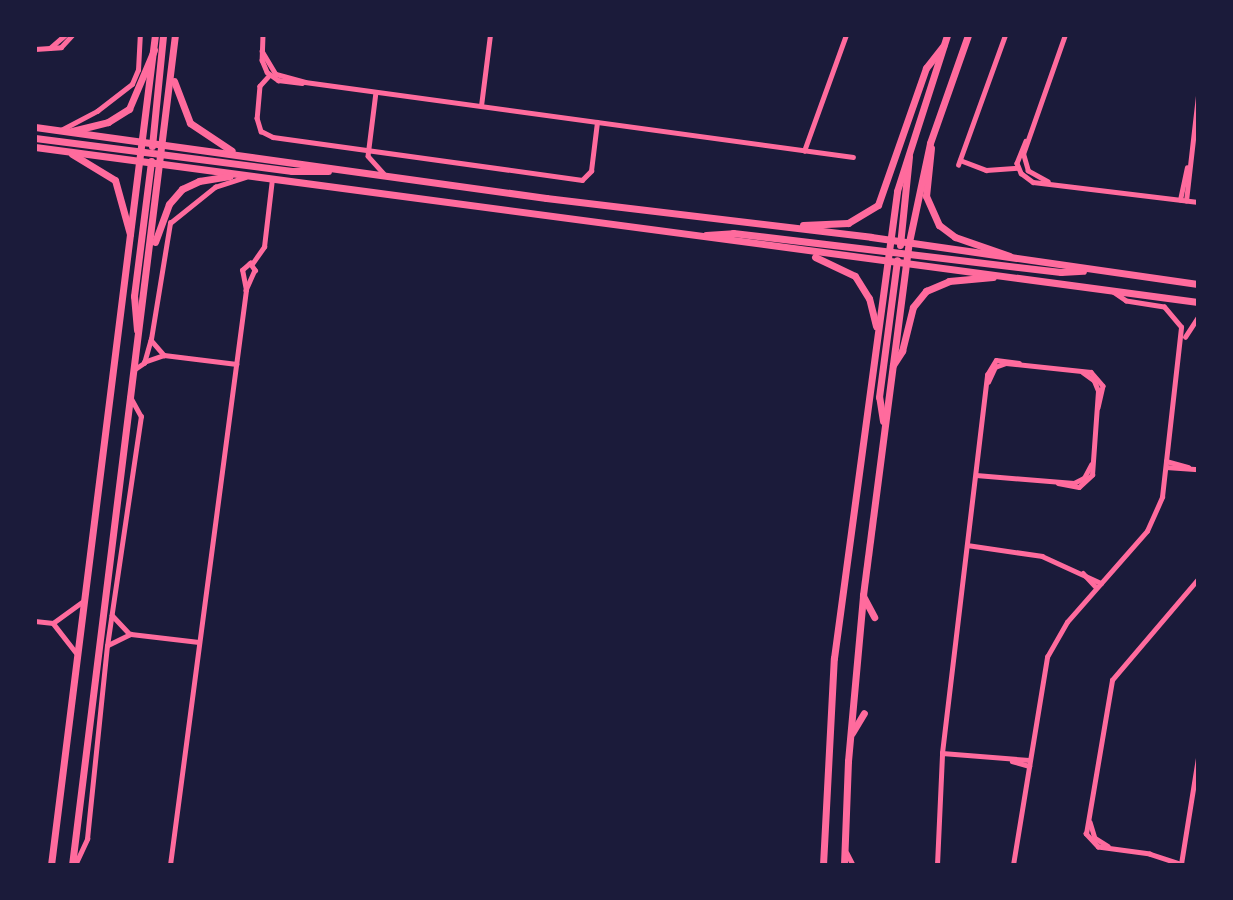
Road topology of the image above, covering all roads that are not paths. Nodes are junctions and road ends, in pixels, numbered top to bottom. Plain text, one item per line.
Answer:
1 (65, 35) edge
2 (72, 35) edge
3 (140, 35) edge
4 (155, 35) edge
5 (163, 35) edge
6 (175, 35) edge
7 (262, 35) edge
8 (490, 35) edge
9 (846, 35) edge
10 (947, 35) edge
11 (968, 35) edge
12 (1005, 35) edge
13 (1065, 35) edge
14 (944, 45) junction
15 (35, 49) edge
16 (155, 49) junction
17 (46, 50) junction
18 (262, 51) junction
19 (173, 75) junction
20 (270, 75) junction
21 (305, 82) junction
22 (376, 92) junction
23 (1198, 95) edge
24 (481, 106) junction
25 (597, 122) junction
26 (35, 127) edge
27 (59, 130) junction
28 (70, 131) junction
29 (35, 138) edge
30 (1026, 141) junction
31 (144, 142) junction
32 (153, 143) junction
33 (930, 143) junction
34 (163, 144) junction
35 (35, 147) edge
36 (368, 150) junction
37 (68, 151) junction
38 (804, 151) junction
39 (142, 152) junction
40 (908, 152) junction
41 (236, 153) junction
42 (152, 154) junction
43 (162, 155) junction
44 (853, 157) dead end
45 (141, 162) junction
46 (150, 163) junction
47 (1189, 164) junction
48 (161, 165) junction
49 (1018, 168) junction
50 (336, 170) junction
51 (233, 174) junction
52 (248, 176) junction
53 (389, 177) junction
54 (272, 179) junction
55 (1049, 183) junction
56 (1180, 200) junction
57 (1186, 201) junction
58 (1198, 202) edge
59 (794, 228) junction
60 (131, 237) junction
61 (699, 237) junction
62 (890, 240) junction
63 (900, 241) junction
64 (909, 242) junction
65 (152, 245) junction
66 (797, 251) junction
67 (888, 251) junction
68 (898, 253) junction
69 (908, 254) junction
70 (1014, 258) junction
71 (887, 262) junction
72 (252, 264) junction
73 (897, 264) junction
74 (906, 265) junction
75 (1087, 269) junction
76 (998, 276) junction
77 (1198, 284) edge
78 (246, 290) junction
79 (1112, 291) junction
80 (1198, 302) edge
81 (1198, 317) edge
82 (877, 331) junction
83 (138, 334) junction
84 (151, 340) junction
85 (1183, 341) junction
86 (164, 355) junction
87 (144, 363) junction
88 (236, 364) junction
89 (892, 365) junction
90 (134, 370) junction
91 (130, 396) junction
92 (885, 425) junction
93 (1166, 464) junction
94 (1198, 469) edge
95 (976, 475) junction
96 (967, 545) junction
97 (1198, 579) edge
98 (1098, 585) junction
99 (863, 595) junction
100 (85, 597) junction
101 (112, 615) junction
102 (874, 617) dead end
103 (35, 621) edge
104 (53, 624) junction
105 (131, 634) junction
106 (199, 642) junction
107 (107, 646) junction
108 (77, 656) junction
109 (864, 713) dead end
110 (850, 736) junction
111 (942, 753) junction
112 (1198, 758) edge
113 (1029, 763) junction
114 (844, 848) junction
115 (1182, 864) edge
116 (51, 865) edge
117 (73, 865) edge
118 (170, 865) edge
119 (823, 865) edge
120 (844, 865) edge
121 (853, 865) edge
122 (937, 865) edge
123 (1014, 865) edge

1 - 17 street
2 - 17 street
3 - 27 street
4 - 16 main road
5 - 32 main road
6 - 19 main road
7 - 18 street
8 - 24 street
9 - 38 street
10 - 14 main road
11 - 33 main road
12 - 49 street
13 - 30 street
14 - 40 main road
14 - 59 main road
15 - 17 street
16 - 28 main road
16 - 31 main road
18 - 20 street
18 - 21 street
19 - 34 main road
19 - 41 main road
20 - 21 street
20 - 36 street
21 - 22 street
22 - 24 street
22 - 36 street
23 - 47 street
24 - 25 street
25 - 36 street
25 - 38 street
26 - 27 main road
27 - 28 main road
28 - 31 main road
29 - 39 main road
30 - 49 street
30 - 55 street
31 - 32 main road
31 - 39 main road
32 - 34 main road
32 - 42 main road
33 - 64 main road
33 - 70 main road
34 - 41 main road
34 - 43 main road
35 - 37 main road
36 - 53 street
37 - 45 main road
37 - 60 main road
38 - 44 street
39 - 42 main road
39 - 45 main road
40 - 62 main road
40 - 63 main road
41 - 50 main road
42 - 43 main road
42 - 46 main road
43 - 48 main road
43 - 50 main road
45 - 46 main road
45 - 60 main road
46 - 48 main road
46 - 83 main road
47 - 56 street
47 - 57 street
48 - 51 main road
48 - 65 main road
49 - 55 street
50 - 53 main road
51 - 52 main road
51 - 65 main road
52 - 54 main road
52 - 84 street
53 - 59 main road
54 - 61 main road
54 - 72 street
55 - 56 street
56 - 57 street
57 - 58 street
59 - 62 main road
60 - 100 main road
61 - 66 main road
61 - 67 main road
62 - 63 main road
62 - 67 main road
63 - 64 main road
63 - 68 main road
64 - 69 main road
64 - 70 main road
65 - 83 main road
66 - 71 main road
66 - 82 main road
67 - 68 main road
67 - 71 main road
68 - 69 main road
68 - 73 main road
69 - 74 main road
69 - 75 main road
70 - 75 main road
71 - 73 main road
71 - 82 main road
72 - 78 street
72 - 78 street
73 - 74 main road
73 - 92 main road
74 - 76 main road
74 - 89 main road
75 - 77 main road
76 - 79 main road
76 - 89 main road
78 - 88 street
79 - 80 main road
79 - 85 street
81 - 85 street
82 - 119 main road
83 - 90 main road
84 - 86 street
84 - 87 street
85 - 93 street
86 - 87 street
86 - 88 street
87 - 90 street
88 - 106 street
89 - 92 main road
90 - 91 main road
91 - 101 street
91 - 117 main road
92 - 99 main road
93 - 94 street
93 - 98 street
95 - 95 street
95 - 96 street
96 - 98 street
96 - 111 street
97 - 115 street
98 - 113 street
99 - 102 main road
99 - 110 main road
100 - 104 street
100 - 108 main road
101 - 105 street
101 - 107 street
103 - 104 street
104 - 108 street
105 - 106 street
105 - 107 street
106 - 118 street
107 - 117 street
108 - 116 main road
109 - 110 main road
110 - 114 main road
111 - 113 street
111 - 122 street
112 - 115 street
113 - 123 street
114 - 120 main road
114 - 121 street

